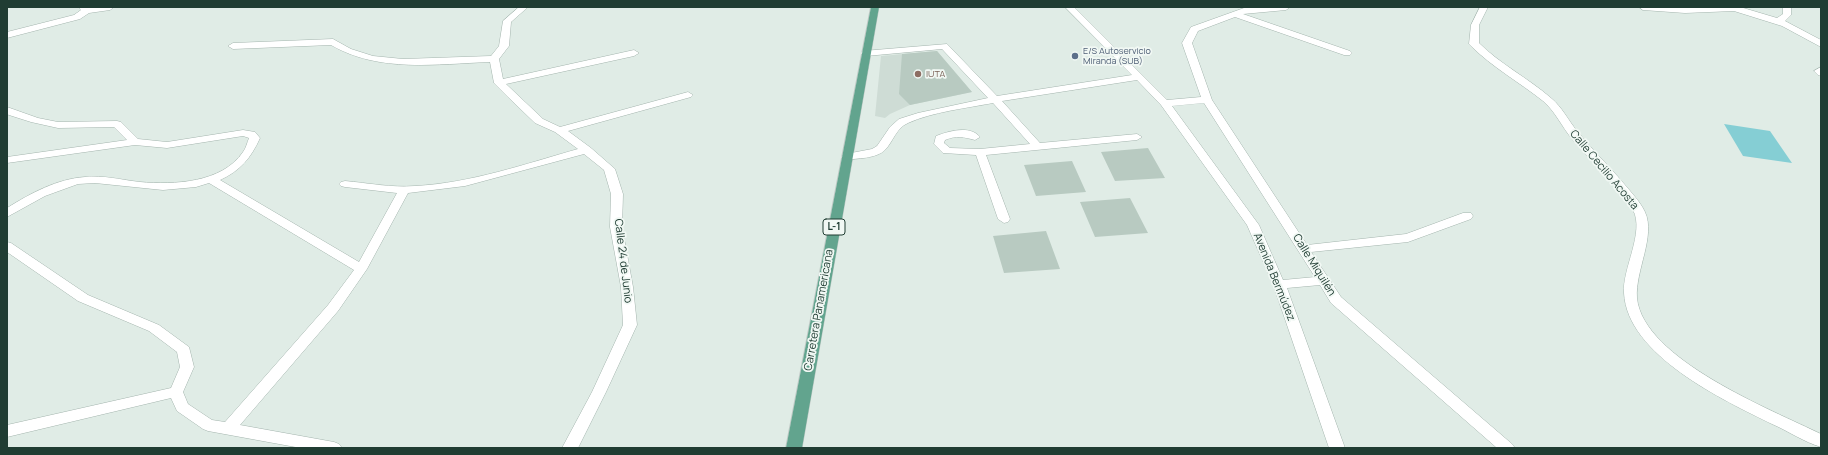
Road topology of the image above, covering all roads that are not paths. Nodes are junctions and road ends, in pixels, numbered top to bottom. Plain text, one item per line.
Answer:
1 (110, 7) edge
2 (524, 7) edge
3 (875, 7) edge
4 (1069, 7) edge
5 (1258, 7) edge
6 (1286, 7) edge
7 (1484, 7) edge
8 (1643, 7) edge
9 (1787, 7) edge
10 (84, 9) edge
11 (1244, 11) junction
12 (1234, 14) junction
13 (1778, 22) junction
14 (7, 34) edge
15 (1821, 44) edge
16 (233, 46) dead end
17 (634, 52) dead end
18 (866, 53) junction
19 (1347, 53) dead end
20 (494, 59) junction
21 (1821, 70) edge
22 (1821, 73) edge
23 (1140, 76) junction
24 (499, 83) junction
25 (688, 95) dead end
26 (995, 99) junction
27 (1207, 100) junction
28 (1166, 103) junction
29 (7, 110) edge
30 (559, 130) junction
31 (1137, 137) dead end
32 (975, 138) dead end
33 (135, 142) junction
34 (1038, 147) junction
35 (587, 150) junction
36 (980, 152) junction
37 (846, 157) junction
38 (7, 160) edge
39 (212, 180) junction
40 (345, 184) dead end
41 (404, 190) junction
42 (7, 213) edge
43 (1467, 216) dead end
44 (1004, 219) dead end
45 (7, 246) edge
46 (1304, 249) junction
47 (361, 269) junction
48 (1324, 281) junction
49 (1279, 284) junction
50 (176, 392) junction
51 (228, 429) junction
52 (7, 431) edge
53 (1821, 441) edge
54 (334, 448) edge
55 (570, 448) edge
56 (794, 448) edge
57 (1337, 448) edge
58 (1507, 448) edge

1 - 10 street
2 - 20 street
3 - 18 main road, Carretera Panamericana / L-1
4 - 23 street, Avenida Bermúdez
5 - 11 street
6 - 11 street
7 - 53 street, Calle Cecilio Acosta
8 - 13 street
9 - 13 street
10 - 14 street
11 - 12 street
12 - 19 street
12 - 27 street, Calle Miquilén
13 - 15 street
16 - 20 street
17 - 24 street
18 - 26 street
18 - 37 main road, Carretera Panamericana / L-1
20 - 24 street
21 - 22 street
23 - 26 street
23 - 28 street, Avenida Bermúdez
24 - 30 street, Calle 24 de Junio
25 - 30 street
26 - 34 street
26 - 37 street
27 - 28 street
27 - 46 street, Calle Miquilén
28 - 49 street, Avenida Bermúdez
29 - 33 street
30 - 35 street, Calle 24 de Junio
31 - 34 street
32 - 36 street
33 - 38 street
33 - 39 street
34 - 36 street
35 - 41 street
35 - 55 street, Calle 24 de Junio
36 - 44 street
37 - 56 main road, Carretera Panamericana / L-1
39 - 42 street
39 - 47 street
40 - 41 street
41 - 47 street
43 - 46 street
45 - 50 street
46 - 48 street, Calle Miquilén
47 - 51 street
48 - 49 street
48 - 58 street, Calle Miquilén
49 - 57 street, Avenida Bermúdez
50 - 51 street
50 - 52 street
51 - 54 street

